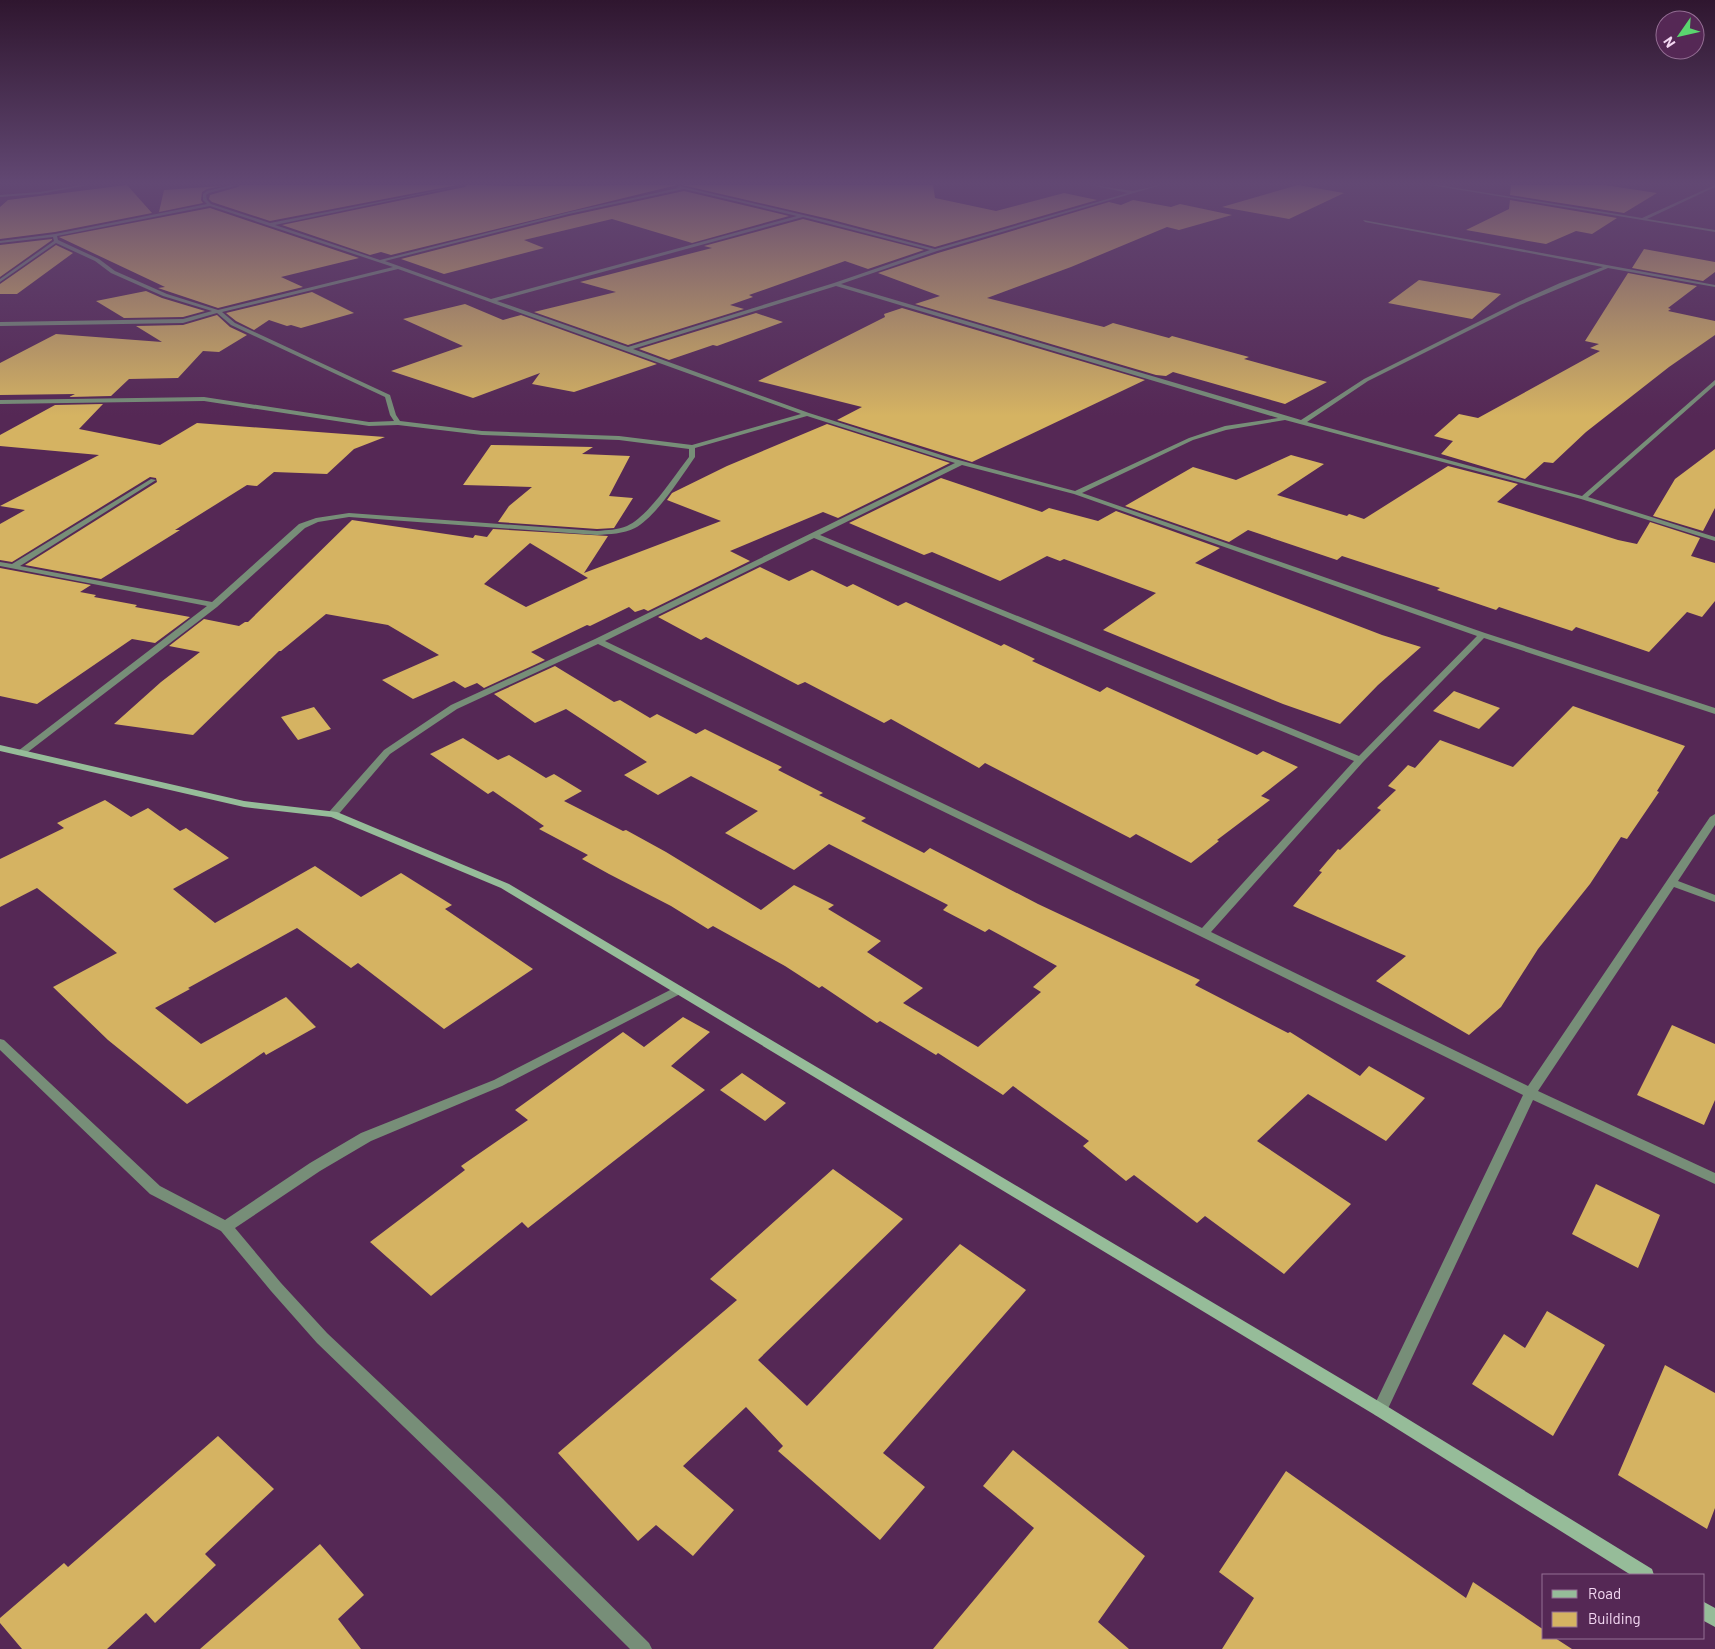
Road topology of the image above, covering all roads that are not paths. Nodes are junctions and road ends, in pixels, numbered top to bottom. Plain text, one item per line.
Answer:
1 (25, 262) edge
2 (100, 262) edge
3 (382, 262) edge
4 (633, 262) edge
5 (900, 262) edge
6 (1585, 262) edge
7 (1607, 266) junction
8 (397, 268) junction
9 (0, 281) edge
10 (836, 284) junction
11 (1715, 286) edge
12 (493, 300) junction
13 (220, 312) junction
14 (0, 324) edge
15 (628, 349) junction
16 (1715, 382) edge
17 (0, 402) edge
18 (807, 414) junction
19 (1286, 418) junction
20 (398, 423) junction
21 (1301, 423) junction
22 (692, 447) junction
23 (962, 462) junction
24 (153, 480) dead end
25 (1076, 493) junction
26 (1583, 498) junction
27 (814, 535) junction
28 (1715, 538) edge
29 (0, 564) edge
30 (14, 566) junction
31 (214, 605) junction
32 (1482, 635) junction
33 (598, 642) junction
34 (1715, 711) edge
35 (0, 748) edge
36 (21, 752) junction
37 (1360, 760) junction
38 (333, 814) junction
39 (1715, 817) edge
40 (1672, 882) junction
41 (1715, 899) edge
42 (1204, 934) junction
43 (678, 990) junction
44 (0, 1043) edge
45 (1530, 1094) junction
46 (1715, 1179) edge
47 (226, 1227) junction
48 (1380, 1410) junction
49 (1644, 1574) edge
50 (643, 1649) edge

1 - 9 street
2 - 13 street
3 - 8 street
4 - 12 street
5 - 10 street
6 - 7 street
7 - 11 street
7 - 21 street
8 - 12 street
8 - 13 street
10 - 15 street
10 - 19 street
12 - 15 street
13 - 14 street
13 - 20 street
15 - 18 street
16 - 26 street
17 - 20 street
18 - 22 street
18 - 23 street
19 - 21 street
19 - 25 street
20 - 22 street
21 - 26 street
22 - 31 street
23 - 25 street
23 - 27 street
24 - 30 street
25 - 32 street
26 - 28 street
27 - 33 street
27 - 37 street
29 - 30 street
30 - 31 street
31 - 36 street
32 - 34 street
32 - 37 street
33 - 38 street
33 - 42 street
35 - 36 street
36 - 38 street
37 - 42 street
38 - 43 street
39 - 40 street
40 - 41 street
40 - 45 street
42 - 45 street
43 - 47 street
43 - 48 street
44 - 47 street
45 - 46 street
45 - 48 street
47 - 50 street
48 - 49 street

